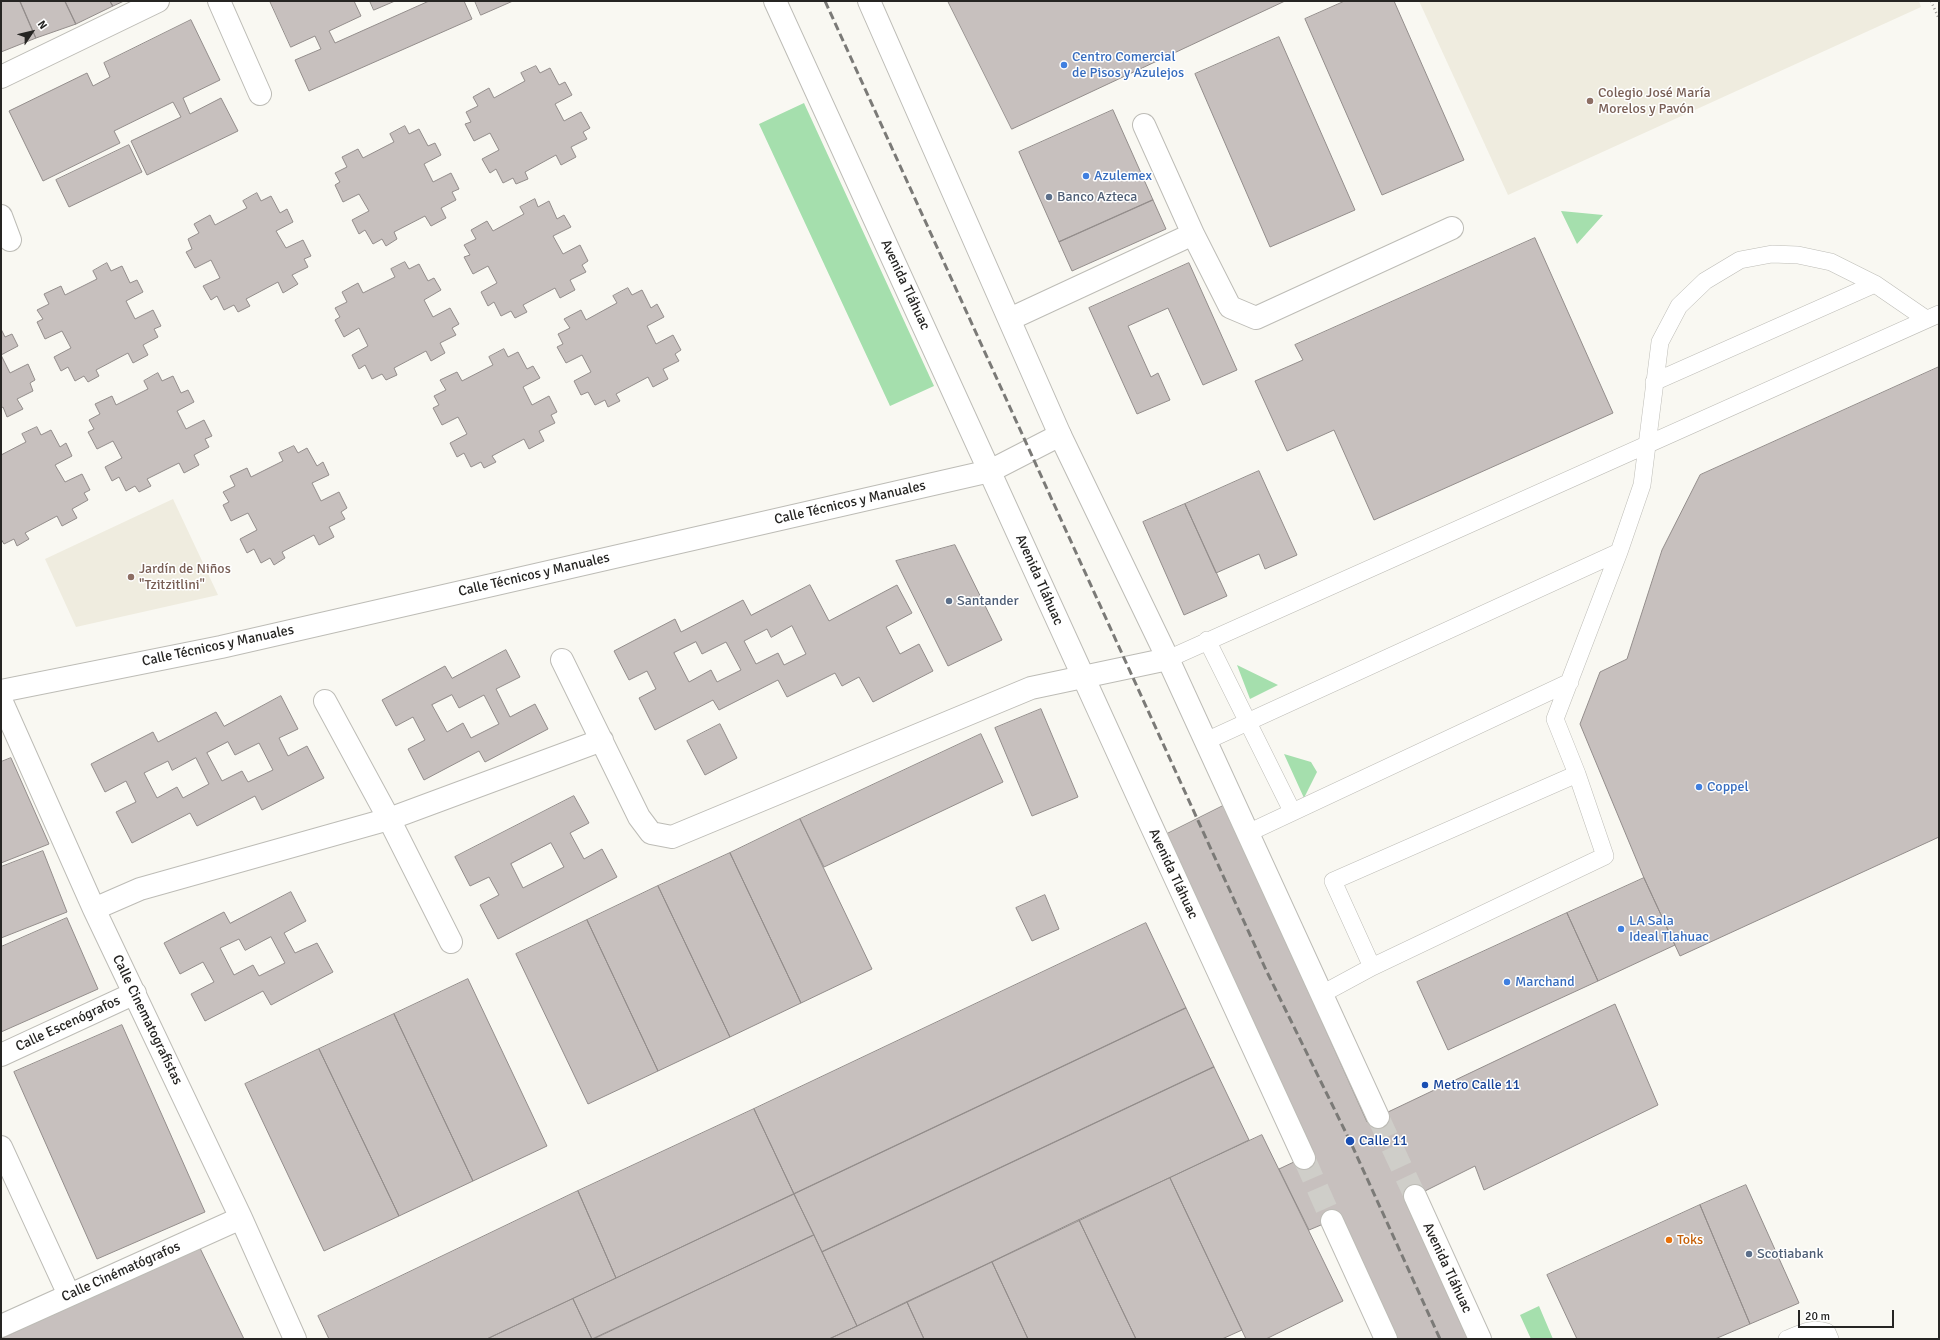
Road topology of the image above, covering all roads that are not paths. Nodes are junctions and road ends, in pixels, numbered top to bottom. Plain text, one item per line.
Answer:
1 (158, 1) edge
2 (219, 1) edge
3 (774, 1) edge
4 (869, 1) edge
5 (1, 77) edge
6 (260, 94) dead end
7 (1144, 125) dead end
8 (1, 216) edge
9 (1452, 228) dead end
10 (1193, 234) junction
11 (10, 240) dead end
12 (1875, 284) junction
13 (1932, 316) edge
14 (1010, 319) junction
15 (1654, 382) junction
16 (1060, 435) junction
17 (1648, 444) junction
18 (990, 471) junction
19 (1619, 552) junction
20 (1207, 640) junction
21 (1168, 659) junction
22 (562, 660) dead end
23 (1082, 676) junction
24 (1570, 682) junction
25 (1, 692) edge
26 (1, 700) edge
27 (325, 701) dead end
28 (1248, 723) junction
29 (602, 740) junction
30 (1206, 742) junction
31 (1577, 774) junction
32 (1292, 812) junction
33 (389, 819) junction
34 (1248, 833) junction
35 (94, 909) junction
36 (452, 942) dead end
37 (1372, 967) junction
38 (135, 993) junction
39 (1322, 994) junction
40 (1, 1055) edge
41 (1378, 1117) tunnel mouth
42 (1, 1147) edge
43 (1304, 1158) tunnel mouth
44 (1415, 1196) tunnel mouth
45 (241, 1218) junction
46 (1332, 1220) tunnel mouth
47 (69, 1295) junction
48 (1, 1326) edge
49 (295, 1339) edge
50 (1386, 1339) edge
51 (1480, 1339) edge
52 (1788, 1339) edge
53 (1830, 1339) edge

1 - 5 street
2 - 6 street
3 - 18 street, Avenida Tláhuac
4 - 14 street
7 - 10 street
8 - 11 street
9 - 10 street
10 - 14 street
12 - 13 lane
12 - 15 lane
12 - 15 lane
13 - 17 lane
14 - 16 street
15 - 17 lane
16 - 18 street, Calle Técnicos y Manuales
16 - 21 street
17 - 19 lane
17 - 20 lane
18 - 23 street, Avenida Tláhuac
18 - 25 street, Calle Técnicos y Manuales
19 - 24 lane
19 - 28 lane
20 - 21 lane
20 - 28 lane
21 - 23 street
21 - 30 street
22 - 29 street
23 - 29 street
23 - 43 street, Avenida Tláhuac
24 - 31 lane
24 - 32 lane
26 - 35 street, Calle Cinematografistas
27 - 33 street
28 - 30 lane
28 - 32 lane
29 - 33 street
30 - 34 street
31 - 37 lane
31 - 37 lane
32 - 34 lane
33 - 35 street
33 - 36 street
34 - 39 street
35 - 38 street, Calle Cinematografistas
37 - 39 lane
38 - 40 street, Calle Escenógrafos
38 - 45 street, Calle Cinematografistas
39 - 41 street
42 - 47 street
44 - 51 street, Avenida Tláhuac
45 - 47 street, Calle Cinématógrafos
45 - 49 street, Calle Cinematografistas
46 - 50 street
47 - 48 street, Calle Cinématógrafos
52 - 53 lane

